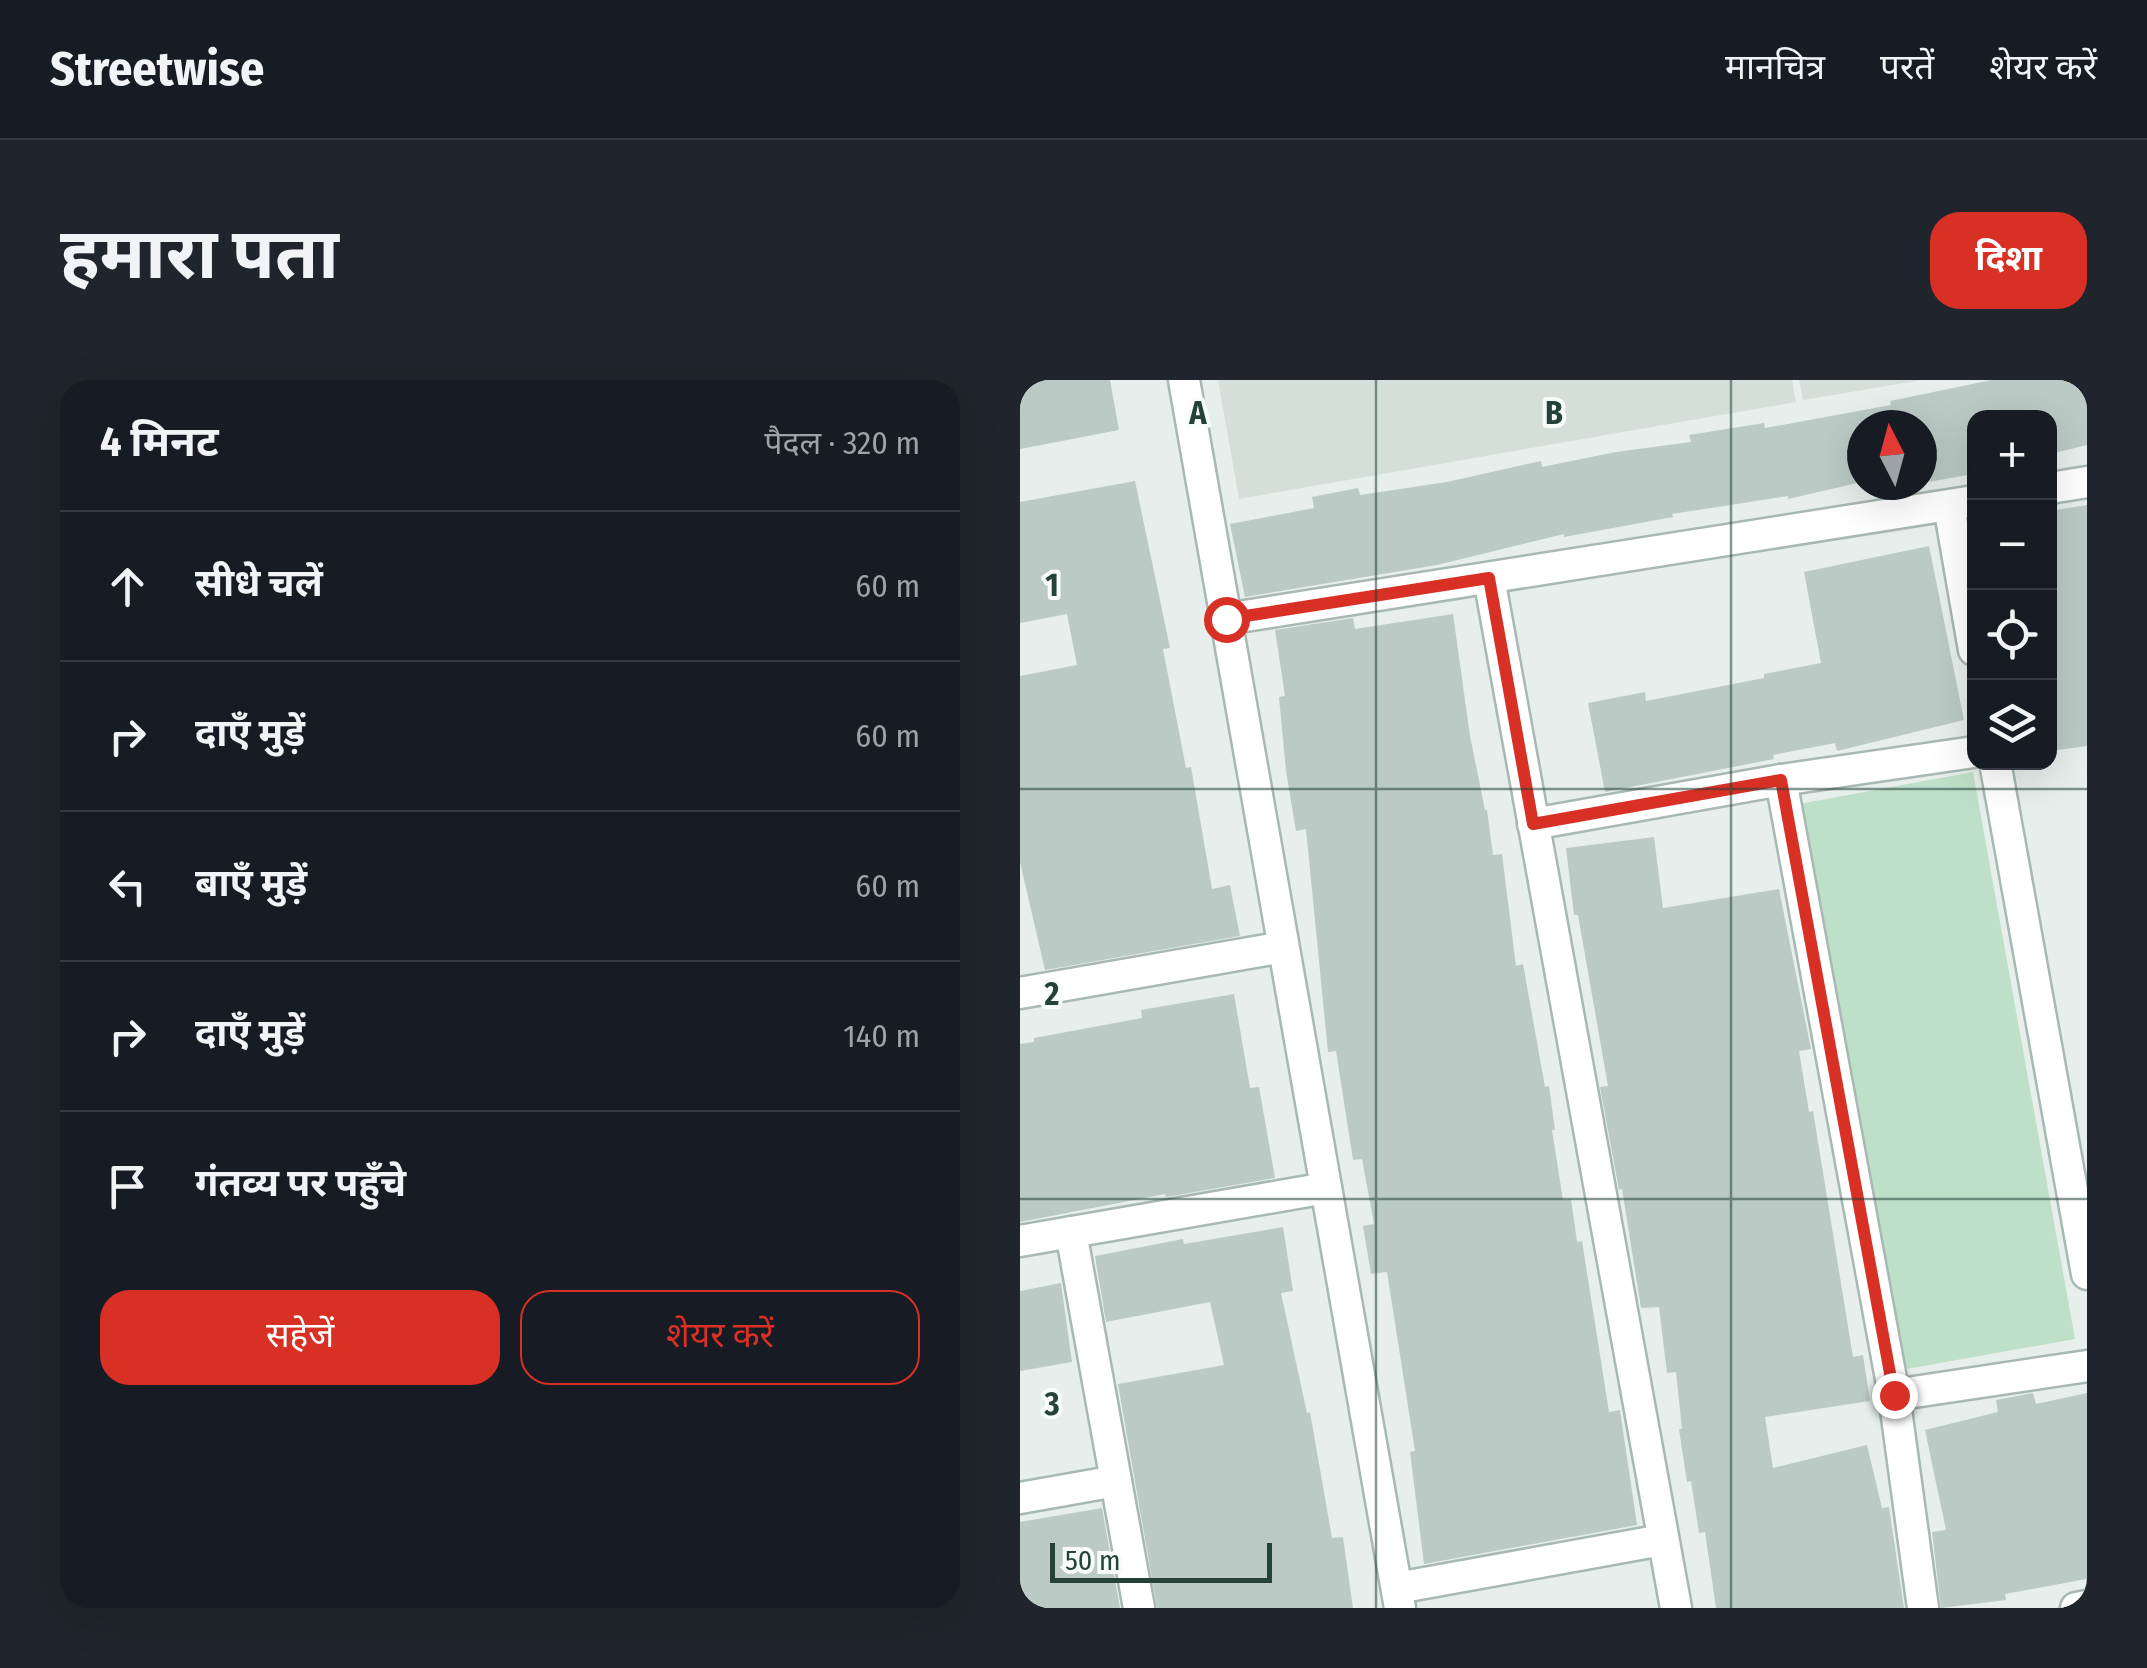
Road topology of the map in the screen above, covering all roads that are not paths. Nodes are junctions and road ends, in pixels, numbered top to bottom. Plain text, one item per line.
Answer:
1 (1184, 380) edge
2 (2087, 482) edge
3 (2057, 487) edge
4 (1962, 504) edge
5 (1489, 578) junction
6 (1969, 590) edge
7 (1226, 619) junction
8 (1967, 753) edge
9 (1996, 770) edge
10 (1781, 780) junction
11 (1533, 824) junction
12 (1284, 947) junction
13 (1020, 993) edge
14 (1326, 1188) junction
15 (1072, 1232) junction
16 (1020, 1241) edge
17 (2087, 1274) edge
18 (2087, 1366) edge
19 (1894, 1395) junction
20 (1116, 1481) junction
21 (1020, 1498) edge
22 (1662, 1540) junction
23 (1398, 1598) edge
24 (2087, 1606) edge
25 (1139, 1608) edge
26 (1676, 1608) edge
27 (1923, 1608) edge
28 (2076, 1608) edge

1 - 7 street
2 - 3 street
4 - 5 street
4 - 6 street
5 - 7 street
5 - 11 street
7 - 12 street
8 - 10 street
9 - 17 street
10 - 11 street
10 - 19 street
11 - 22 street
12 - 13 street
12 - 14 street
14 - 15 street
14 - 23 street
15 - 16 street
15 - 20 street
18 - 19 street
19 - 27 street
20 - 21 street
20 - 25 street
22 - 23 street
22 - 26 street
24 - 28 street

